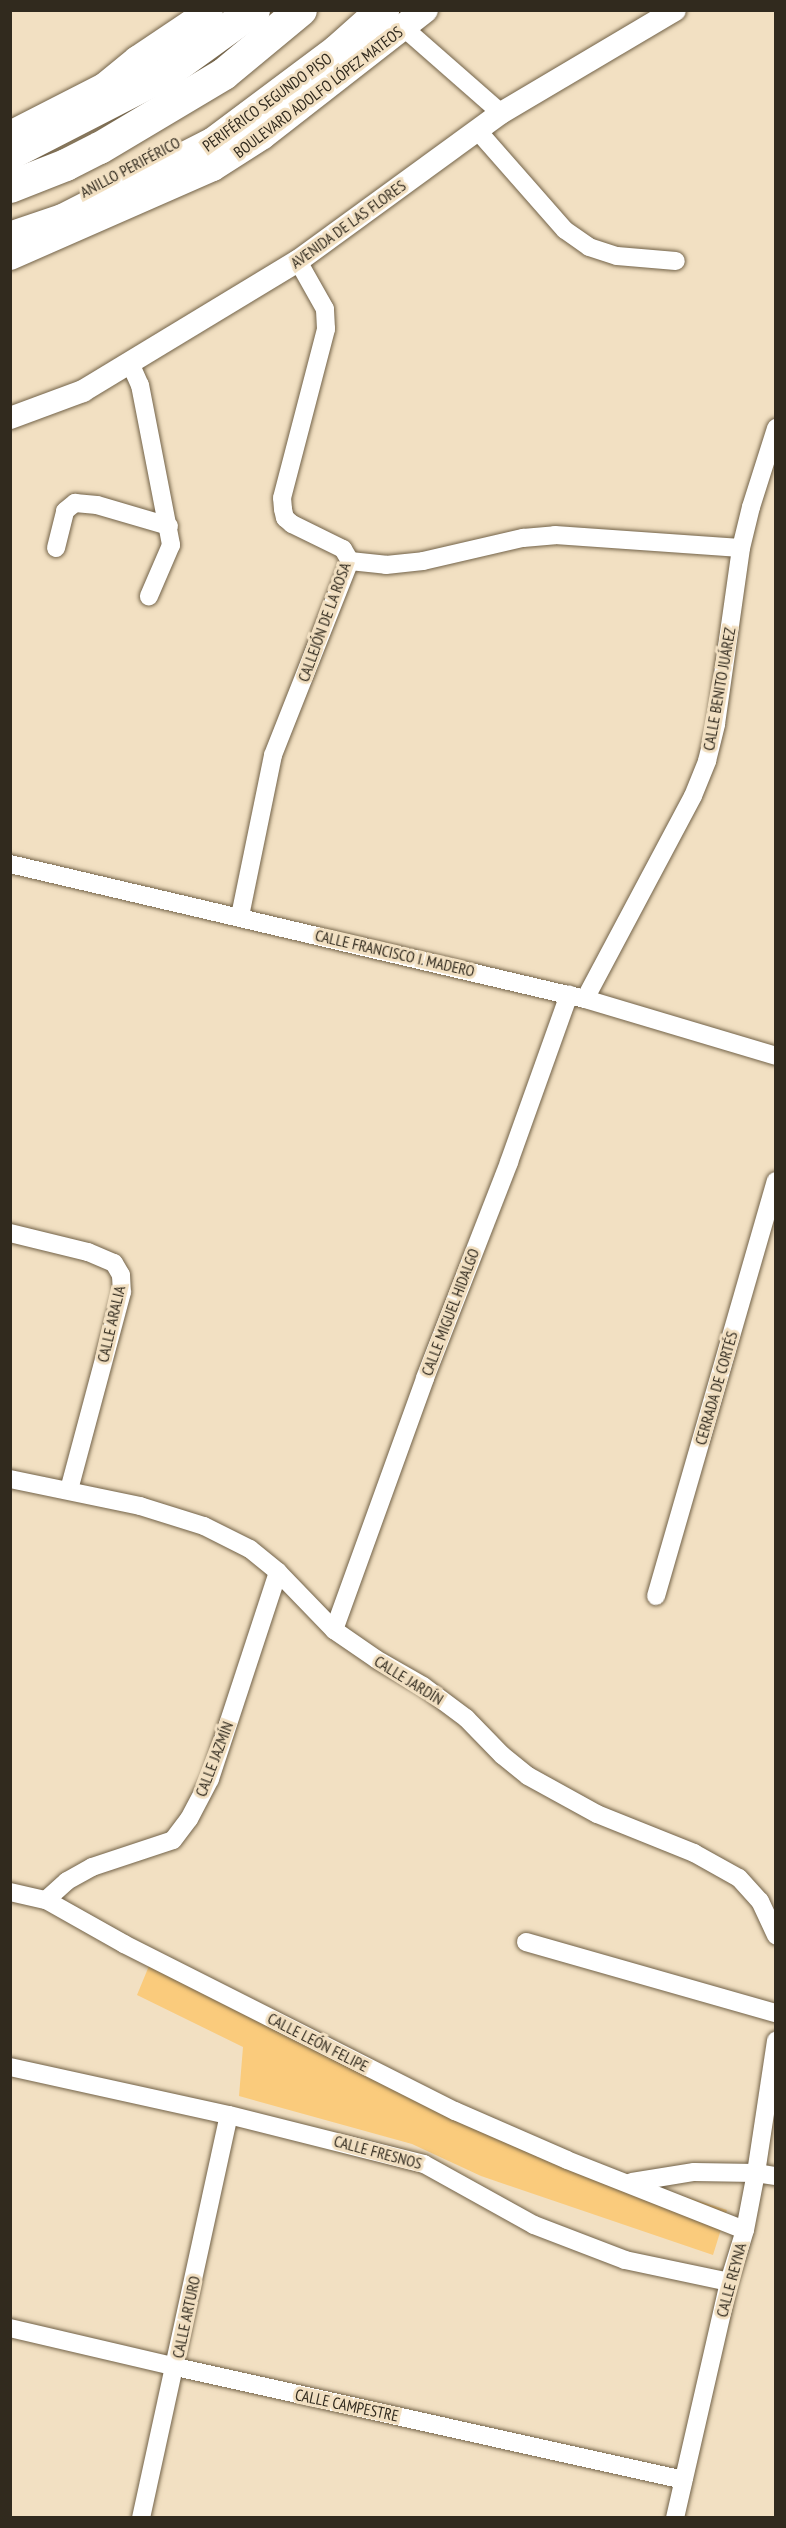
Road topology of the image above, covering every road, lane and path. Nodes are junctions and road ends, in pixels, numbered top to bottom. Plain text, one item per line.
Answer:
1 (210, 10) edge
2 (254, 10) edge
3 (301, 10) edge
4 (353, 10) edge
5 (425, 10) edge
6 (675, 10) edge
7 (393, 19) edge
8 (501, 113) junction
9 (477, 130) junction
10 (10, 134) edge
11 (10, 154) edge
12 (10, 187) edge
13 (10, 220) edge
14 (10, 238) edge
15 (10, 257) edge
16 (298, 261) junction
17 (676, 261) dead end
18 (130, 363) junction
19 (10, 418) edge
20 (776, 428) edge
21 (169, 526) junction
22 (56, 548) dead end
23 (741, 548) junction
24 (350, 561) junction
25 (148, 596) dead end
26 (10, 864) edge
27 (240, 916) junction
28 (577, 997) junction
29 (776, 1056) edge
30 (776, 1180) edge
31 (10, 1233) edge
32 (10, 1479) edge
33 (69, 1490) junction
34 (278, 1572) junction
35 (656, 1596) dead end
36 (334, 1630) junction
37 (10, 1892) edge
38 (46, 1899) junction
39 (776, 1935) edge
40 (526, 1942) dead end
41 (776, 2013) edge
42 (776, 2041) edge
43 (10, 2067) edge
44 (229, 2115) junction
45 (767, 2145) edge
46 (756, 2173) junction
47 (776, 2176) edge
48 (630, 2183) junction
49 (744, 2230) junction
50 (729, 2282) junction
51 (10, 2328) edge
52 (176, 2367) junction
53 (684, 2480) junction
54 (141, 2517) edge
55 (675, 2517) edge

1 - 10 main road
2 - 11 highway
3 - 12 highway, ANILLO PERIFÉRICO
4 - 13 highway, ANILLO PERIFÉRICO
5 - 7 main road, BOULEVARD ADOLFO LÓPEZ MATEOS
6 - 8 street, AVENIDA DE LAS FLORES
7 - 8 street
7 - 14 highway, PERIFÉRICO SEGUNDO PISO
7 - 15 main road, BOULEVARD ADOLFO LÓPEZ MATEOS
8 - 9 street, AVENIDA DE LAS FLORES
9 - 16 street, AVENIDA DE LAS FLORES
9 - 17 street
16 - 18 street, AVENIDA DE LAS FLORES
16 - 24 street, CALLEJÓN DE LA ROSA
18 - 19 street, AVENIDA DE LAS FLORES
18 - 21 street
20 - 23 street, CALLE BENITO JUÁREZ
21 - 22 street
21 - 25 street
23 - 24 street
23 - 28 street, CALLE BENITO JUÁREZ
24 - 27 street, CALLEJÓN DE LA ROSA
26 - 27 street, CALLE FRANCISCO I. MADERO
27 - 28 street, CALLE FRANCISCO I. MADERO
28 - 29 street, CALLE FRANCISCO I. MADERO
28 - 36 street, CALLE MIGUEL HIDALGO
30 - 35 street, CERRADA DE CORTÉS
31 - 33 street, CALLE ARALIA
32 - 33 street, CALLE JARDÍN
33 - 34 street, CALLE JARDÍN
34 - 36 street, CALLE JARDÍN
34 - 38 street, CALLE JAZMÍN
36 - 39 street, CALLE JARDÍN
37 - 38 street, CALLE LEÓN FELIPE
38 - 48 street, CALLE LEÓN FELIPE
40 - 41 street
42 - 45 street, CALLE REYNA
43 - 44 street, CALLE FRESNOS
44 - 50 street, CALLE FRESNOS
44 - 52 street, CALLE ARTURO
45 - 46 street, CALLE REYNA
46 - 47 street, CALLE LEÓN FELIPE
46 - 48 street, CALLE LEÓN FELIPE
46 - 49 street, CALLE REYNA
48 - 49 street, CALLE LEÓN FELIPE
49 - 50 street, CALLE REYNA
50 - 53 street, CALLE REYNA
51 - 52 street, CALLE CAMPESTRE
52 - 53 street, CALLE CAMPESTRE
52 - 54 street, CALLE ARTURO
53 - 55 street, CALLE REYNA

